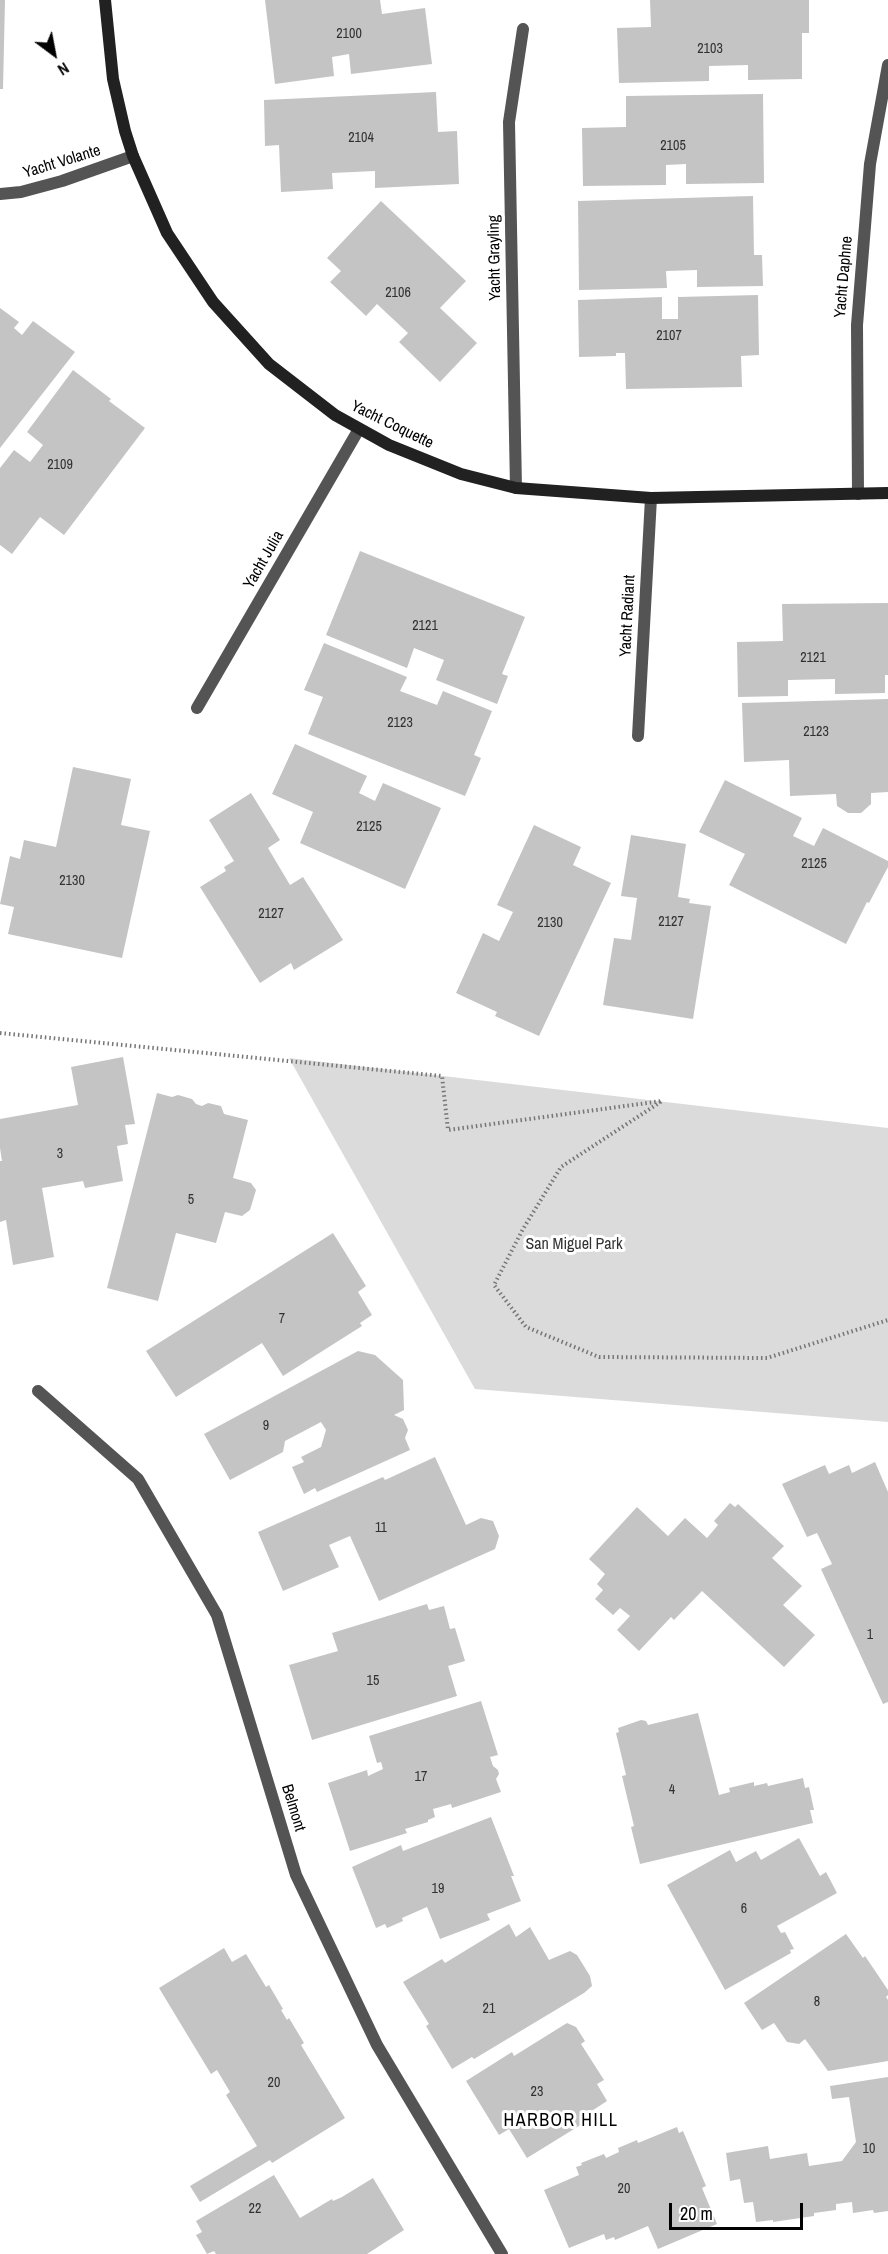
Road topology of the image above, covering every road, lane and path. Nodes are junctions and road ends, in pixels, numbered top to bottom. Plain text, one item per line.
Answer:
1 (105, 0) edge
2 (523, 29) dead end
3 (888, 65) edge
4 (133, 156) junction
5 (0, 194) edge
6 (359, 429) junction
7 (516, 488) junction
8 (858, 494) junction
9 (888, 494) edge
10 (651, 498) junction
11 (197, 708) dead end
12 (638, 736) dead end
13 (0, 1033) edge
14 (888, 1320) edge
15 (38, 1391) dead end
16 (502, 2254) edge

1 - 4 street, Yacht Coquette
2 - 7 street, Yacht Grayling
3 - 8 street, Yacht Daphne
4 - 5 street, Yacht Volante
4 - 6 street, Yacht Coquette
6 - 7 street, Yacht Coquette
6 - 11 street, Yacht Julia
7 - 10 street, Yacht Coquette
8 - 9 street, Yacht Coquette
8 - 10 street, Yacht Coquette
10 - 12 street, Yacht Radiant
13 - 14 path
15 - 16 street, Belmont

